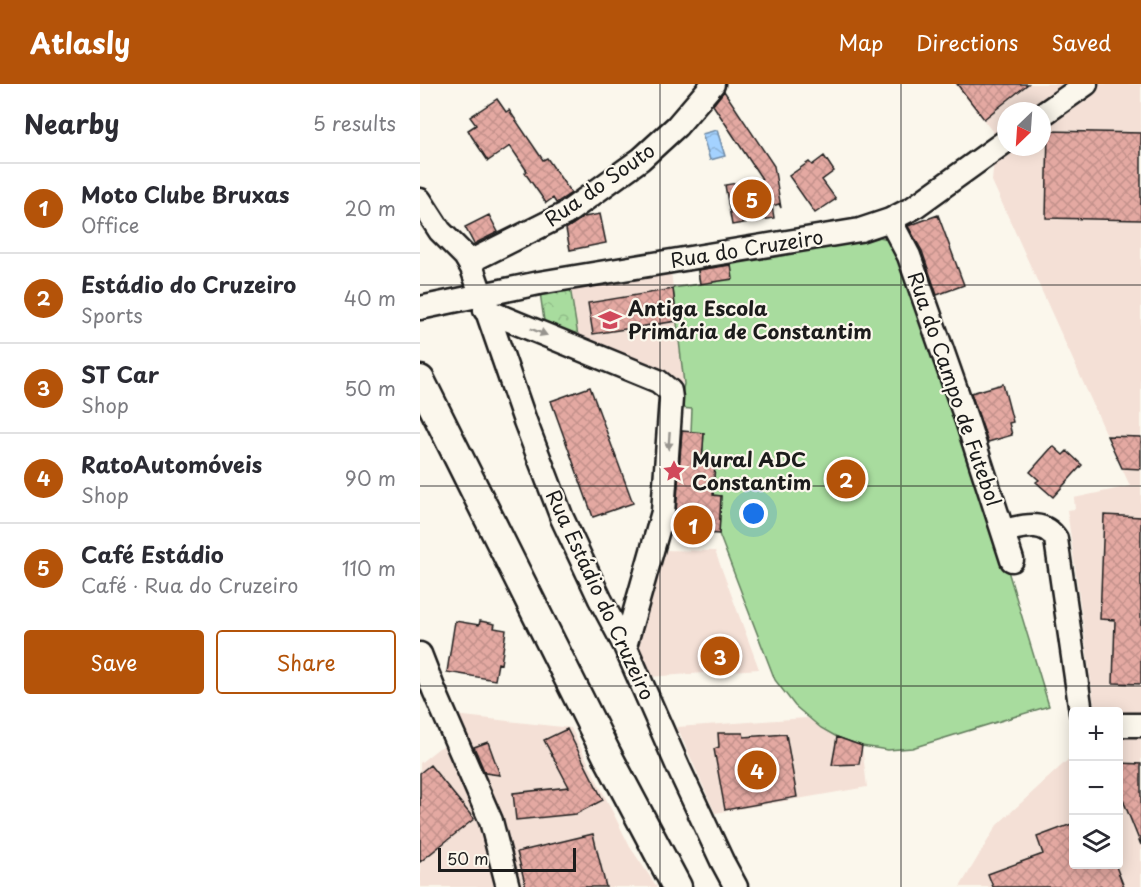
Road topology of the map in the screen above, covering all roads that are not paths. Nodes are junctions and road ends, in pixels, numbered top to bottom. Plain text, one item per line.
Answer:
1 (712, 84) edge
2 (1086, 84) edge
3 (1051, 109) edge
4 (997, 148) edge
5 (420, 200) edge
6 (890, 220) junction
7 (469, 262) junction
8 (476, 301) junction
9 (420, 308) edge
10 (420, 380) edge
11 (1003, 531) junction
12 (1012, 560) dead end
13 (626, 646) junction
14 (420, 654) edge
15 (1080, 707) edge
16 (1123, 725) edge
17 (1141, 725) edge
18 (657, 846) junction
19 (508, 887) edge
20 (677, 887) edge
21 (690, 887) edge
22 (736, 887) edge

1 - 7 street, Rua do Souto
2 - 3 street
4 - 6 street, Rua do Cruzeiro
5 - 7 street
6 - 8 street, Rua do Cruzeiro
6 - 11 street, Rua do Campo de Futebol
7 - 8 street, Rua Estádio do Cruzeiro
8 - 9 street, Rua do Cruzeiro
8 - 13 street, Rua Estádio do Cruzeiro
8 -> 13 street
10 - 18 main road
11 - 12 street, Rua do Campo de Futebol
11 - 15 street
13 - 22 street, Rua Estádio do Cruzeiro
14 - 19 street
16 - 17 street
18 - 20 main road
18 - 21 main road

